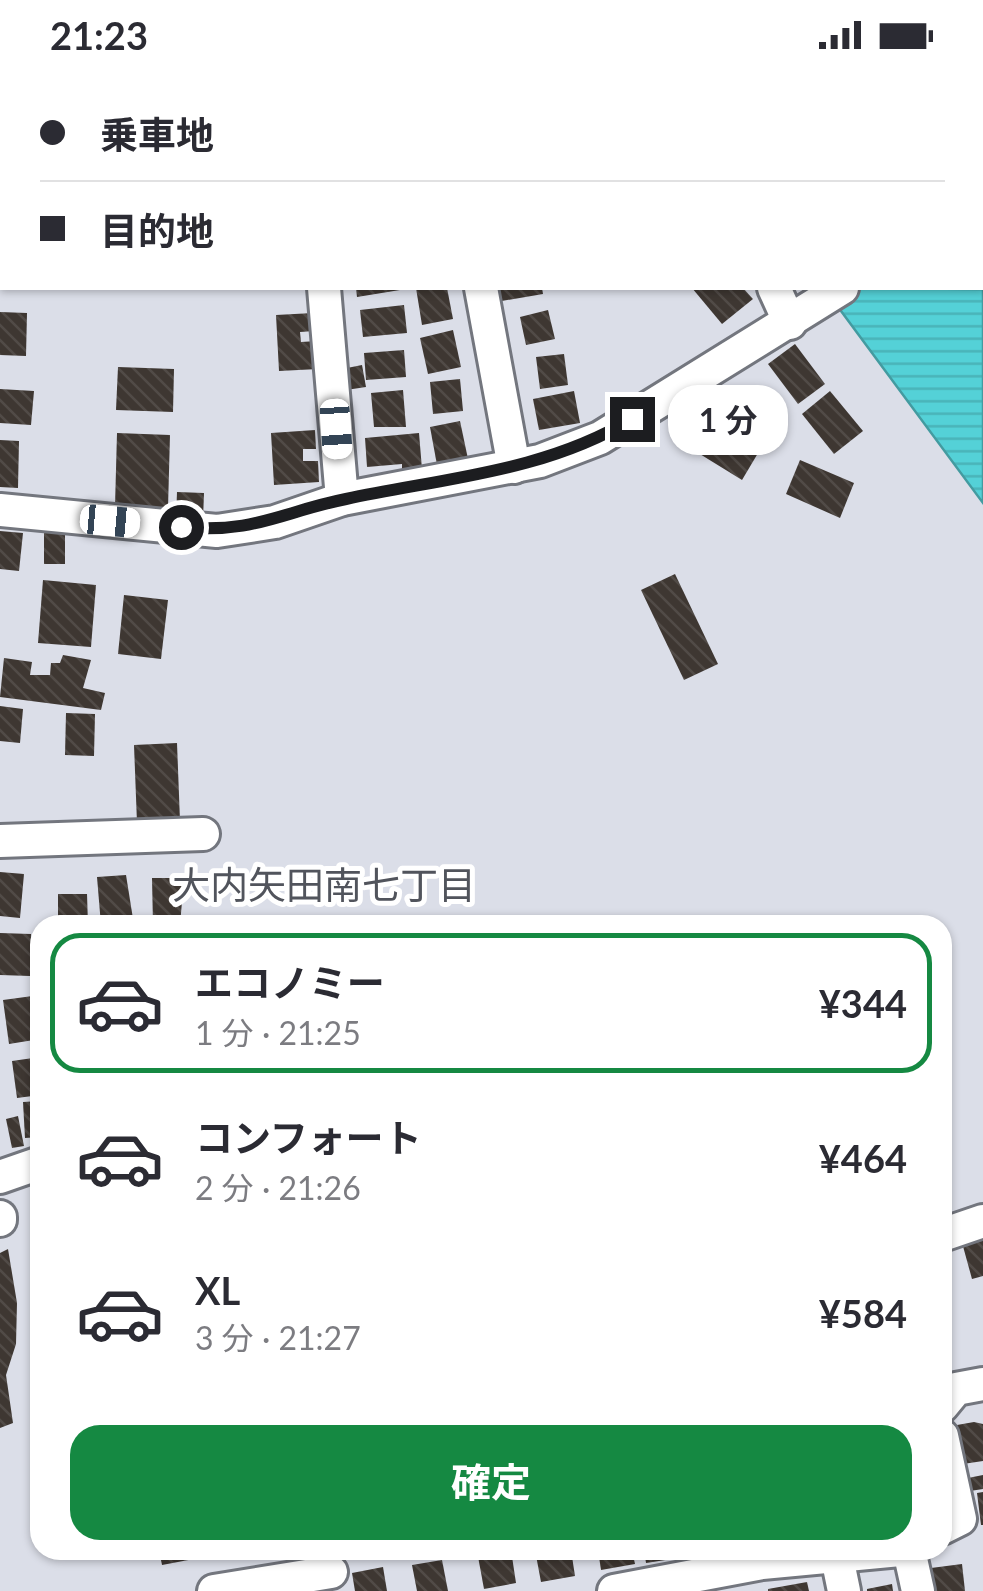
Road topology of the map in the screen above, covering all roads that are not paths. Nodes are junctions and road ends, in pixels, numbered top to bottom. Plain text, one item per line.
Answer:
1 (324, 290) edge
2 (481, 290) edge
3 (775, 290) edge
4 (832, 295) edge
5 (790, 323) junction
6 (514, 467) junction
7 (342, 499) junction
8 (0, 510) edge
9 (203, 834) dead end
10 (0, 841) edge
11 (30, 1166) edge
12 (0, 1177) edge
13 (983, 1221) edge
14 (952, 1232) edge
15 (983, 1384) edge
16 (952, 1393) edge
17 (952, 1483) edge
18 (952, 1524) edge
19 (807, 1560) edge
20 (837, 1560) edge
21 (911, 1560) edge
22 (331, 1571) edge
23 (711, 1582) edge
24 (214, 1591) edge
25 (614, 1591) edge
26 (844, 1591) edge
27 (918, 1591) edge

1 - 7 street
2 - 6 street
3 - 5 street
4 - 5 street
5 - 6 street
6 - 7 street
7 - 8 street
9 - 10 street
11 - 12 street
13 - 14 street
15 - 16 street
17 - 18 street
19 - 23 street
20 - 26 street
21 - 27 street
22 - 24 street
23 - 25 street

